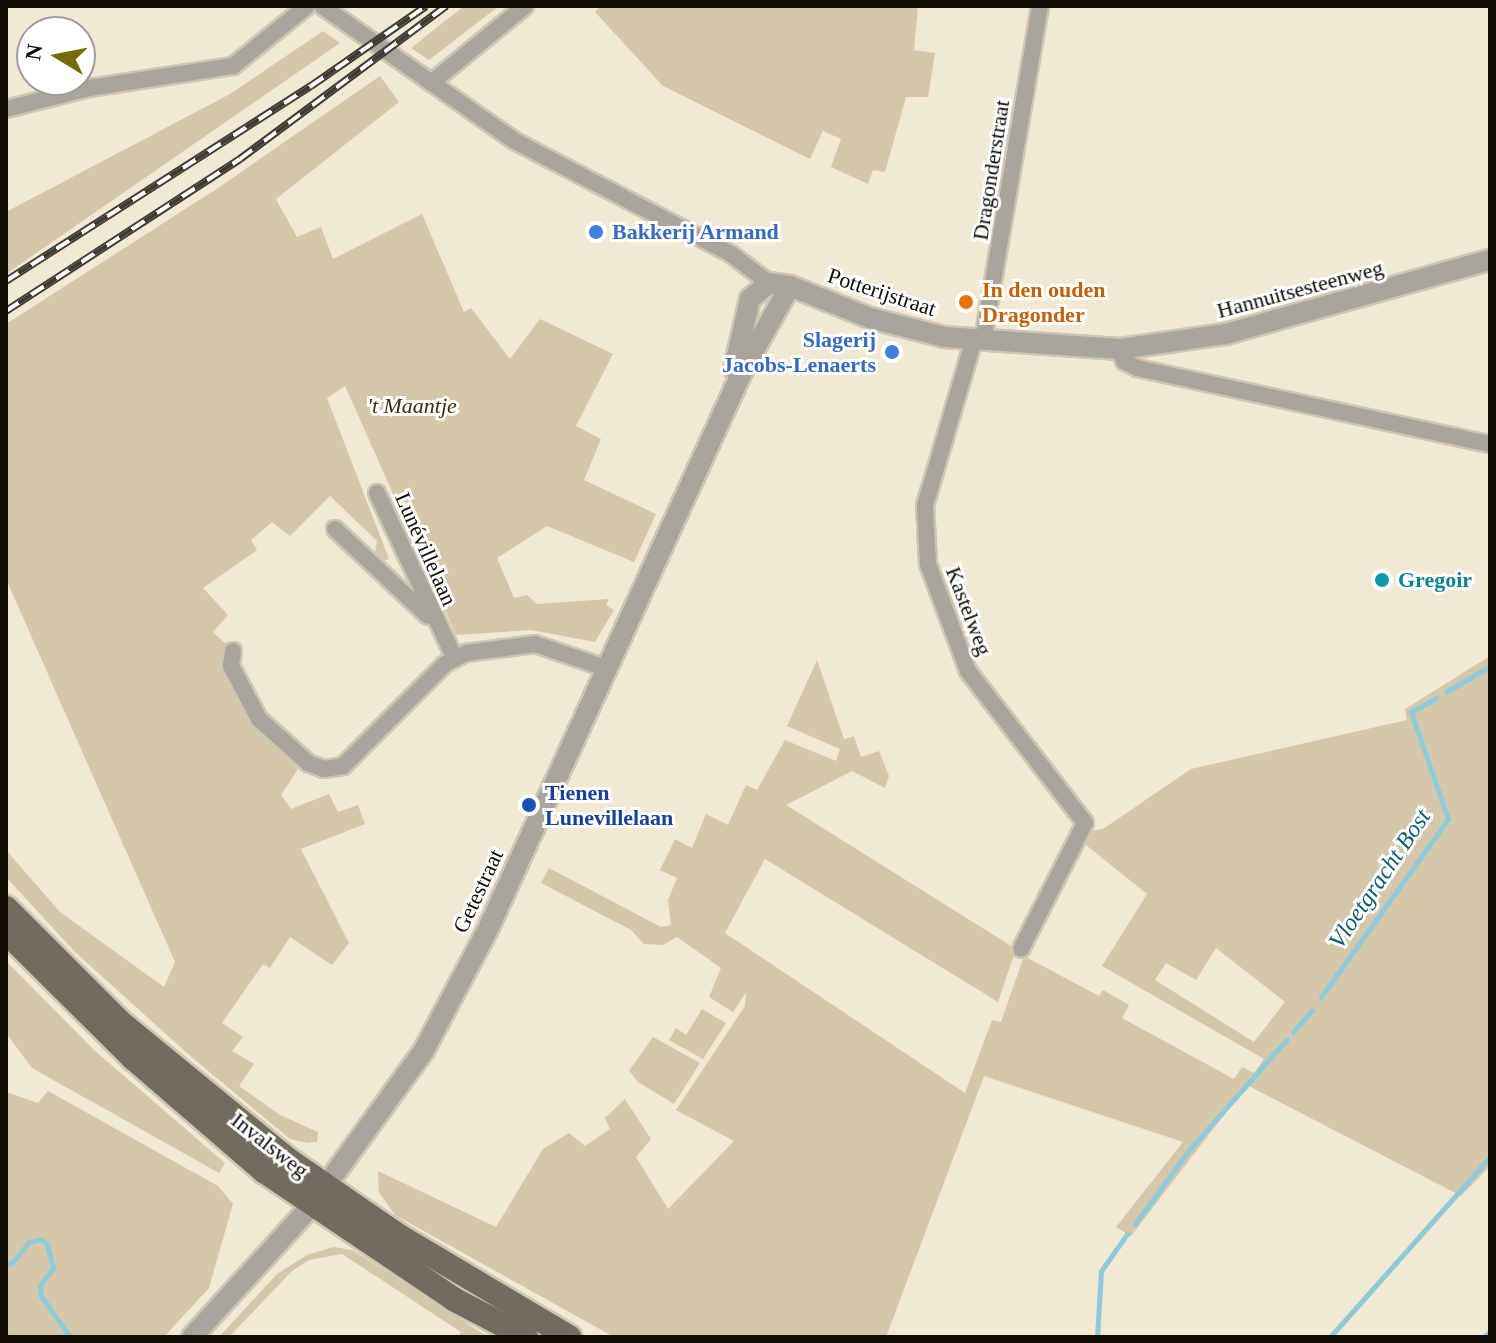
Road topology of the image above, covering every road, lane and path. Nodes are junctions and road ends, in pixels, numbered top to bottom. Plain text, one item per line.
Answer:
1 (307, 6) edge
2 (322, 6) edge
3 (525, 6) edge
4 (1040, 6) edge
5 (431, 83) junction
6 (6, 109) edge
7 (1490, 260) edge
8 (769, 283) junction
9 (790, 286) junction
10 (979, 340) junction
11 (1120, 349) junction
12 (723, 412) junction
13 (1490, 444) edge
14 (377, 493) dead end
15 (335, 529) dead end
16 (436, 623) junction
17 (233, 651) dead end
18 (455, 659) junction
19 (608, 669) junction
20 (6, 908) edge
21 (6, 932) edge
22 (1021, 949) dead end
23 (319, 1196) junction
24 (192, 1337) edge
25 (526, 1337) edge
26 (569, 1337) edge

1 - 6 street
2 - 5 street, Potterijstraat
3 - 5 street
4 - 10 street, Dragonderstraat
5 - 8 street, Potterijstraat
7 - 11 street, Hannuitsesteenweg
8 - 9 street, Potterijstraat
8 - 12 street, Getestraat
9 - 10 street, Potterijstraat
9 - 12 street, Getestraat
10 - 11 street, Potterijstraat
10 - 22 street, Kastelweg
11 - 13 street
12 - 19 street, Getestraat
14 - 16 street, Lunévillelaan
15 - 16 street, Lunévillelaan
16 - 18 street, Lunévillelaan
17 - 18 street
18 - 19 street
19 - 23 street, Getestraat
20 - 23 main road, Invalsweg
21 - 23 main road, Invalsweg
23 - 24 street, Getestraat
23 - 25 main road, Invalsweg
23 - 26 main road, Invalsweg

